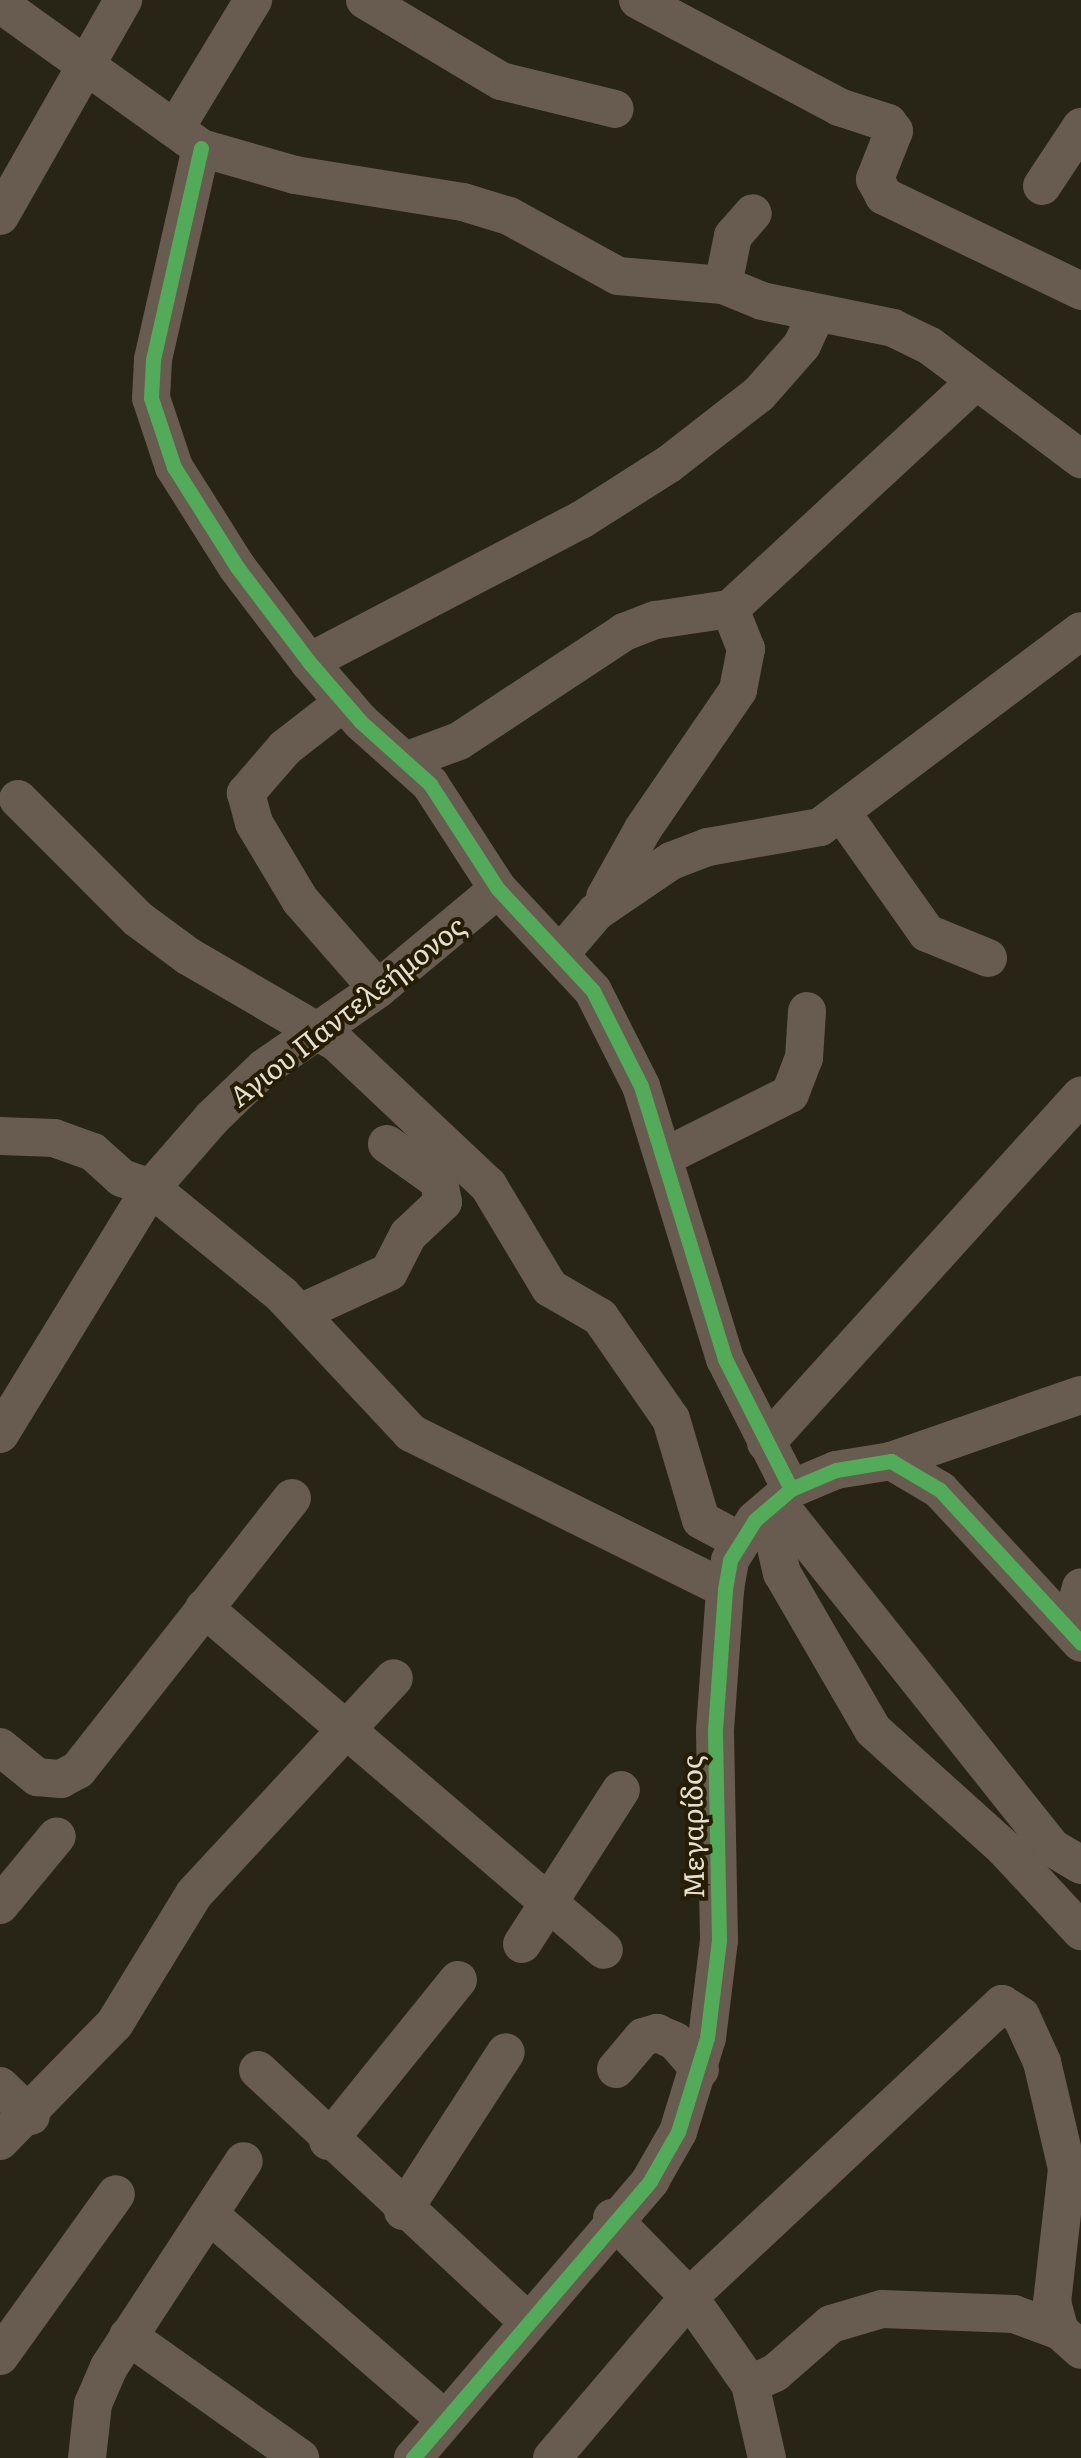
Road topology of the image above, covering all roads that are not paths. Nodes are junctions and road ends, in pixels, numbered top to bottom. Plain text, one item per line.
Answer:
1 (124, 0) edge
2 (252, 0) edge
3 (365, 0) edge
4 (638, 0) edge
5 (0, 4) edge
6 (84, 64) junction
7 (615, 109) dead end
8 (1081, 127) edge
9 (188, 138) junction
10 (1042, 186) dead end
11 (753, 213) dead end
12 (0, 216) edge
13 (723, 285) junction
14 (1081, 291) edge
15 (817, 313) junction
16 (976, 382) junction
17 (1081, 458) edge
18 (730, 610) junction
19 (1081, 631) edge
20 (309, 662) junction
21 (344, 702) junction
22 (405, 761) junction
23 (18, 799) dead end
24 (842, 812) junction
25 (498, 889) junction
26 (596, 912) junction
27 (535, 924) junction
28 (562, 952) junction
29 (988, 958) dead end
30 (378, 989) junction
31 (808, 1011) dead end
32 (318, 1033) junction
33 (1081, 1096) edge
34 (0, 1136) edge
35 (387, 1144) dead end
36 (664, 1156) junction
37 (151, 1188) junction
38 (300, 1313) junction
39 (1081, 1395) edge
40 (0, 1434) edge
41 (766, 1443) junction
42 (891, 1461) junction
43 (784, 1496) junction
44 (292, 1498) dead end
45 (740, 1540) junction
46 (1081, 1587) edge
47 (724, 1589) junction
48 (204, 1608) junction
49 (1076, 1636) edge
50 (394, 1678) dead end
51 (349, 1730) junction
52 (0, 1747) edge
53 (622, 1790) dead end
54 (57, 1836) dead end
55 (1081, 1864) edge
56 (546, 1902) junction
57 (0, 1905) edge
58 (1081, 1931) edge
59 (522, 1944) dead end
60 (604, 1950) dead end
61 (458, 1980) dead end
62 (506, 2052) dead end
63 (616, 2069) dead end
64 (258, 2070) dead end
65 (700, 2070) junction
66 (0, 2086) edge
67 (31, 2116) junction
68 (0, 2142) edge
69 (328, 2142) junction
70 (244, 2161) dead end
71 (116, 2194) dead end
72 (403, 2211) junction
73 (210, 2216) junction
74 (612, 2218) junction
75 (689, 2296) junction
76 (527, 2322) junction
77 (128, 2336) junction
78 (1070, 2340) edge
79 (0, 2356) edge
80 (750, 2384) junction
81 (445, 2419) junction
82 (87, 2458) edge
83 (300, 2458) edge
84 (413, 2458) edge
85 (552, 2458) edge
86 (767, 2458) edge

1 - 6 street
2 - 9 street
3 - 7 street
4 - 14 street
5 - 6 street
6 - 9 street
6 - 12 street
8 - 10 street
9 - 13 street
9 - 20 street
11 - 13 street
13 - 15 street
15 - 16 street
15 - 20 street
16 - 17 street
16 - 18 street
18 - 22 street
18 - 26 street
19 - 24 street
20 - 21 street
21 - 22 street
21 - 30 street
22 - 25 street
23 - 32 street
24 - 26 street
24 - 29 street
25 - 27 street
25 - 30 street, Αγιου Παντελεήμονος
26 - 27 street
26 - 28 street
27 - 28 street
28 - 36 street
30 - 32 street, Αγιου Παντελεήμονος
31 - 36 street
32 - 37 street, Αγιου Παντελεήμονος
32 - 45 street
33 - 41 street
34 - 37 street
35 - 38 street
36 - 41 street
37 - 38 street
37 - 40 street, Αγιου Παντελεήμονος
38 - 47 street
39 - 42 street, Μεγαρίδος
41 - 43 street
42 - 43 street, Μεγαρίδος
42 - 49 street
43 - 45 street, Μεγαρίδος
43 - 55 street
43 - 58 street
44 - 48 street
45 - 47 street, Μεγαρίδος
46 - 49 street
47 - 65 street, Μεγαρίδος
48 - 51 street
48 - 52 street
50 - 51 street
51 - 56 street
51 - 67 street
53 - 56 street
54 - 57 street
56 - 59 street
56 - 60 street
61 - 69 street
62 - 72 street
63 - 65 street
64 - 69 street
65 - 74 street, Μεγαρίδος
66 - 67 street
67 - 68 street
69 - 72 street
70 - 73 street
71 - 79 street
72 - 76 street
73 - 77 street
73 - 81 street
74 - 75 street
74 - 76 street, Μεγαρίδος
75 - 78 street
75 - 80 street
75 - 85 street
76 - 81 street, Μεγαρίδος
77 - 82 street
77 - 83 street
78 - 80 street
80 - 86 street
81 - 84 street, Μεγαρίδος

